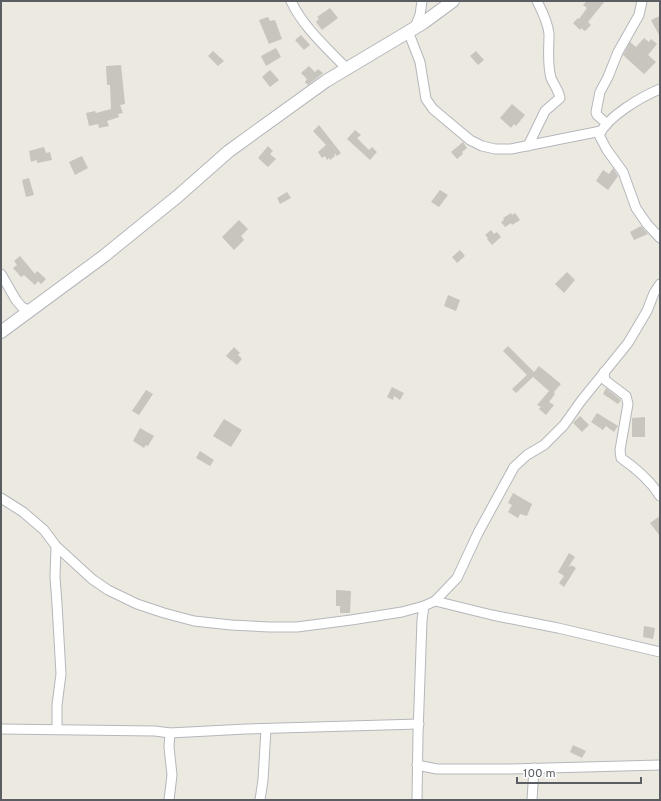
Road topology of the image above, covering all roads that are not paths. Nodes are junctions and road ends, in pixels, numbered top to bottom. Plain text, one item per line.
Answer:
1 (291, 1) edge
2 (422, 1) edge
3 (453, 1) edge
4 (537, 1) edge
5 (642, 1) edge
6 (411, 29) junction
7 (347, 69) junction
8 (660, 89) edge
9 (604, 127) junction
10 (528, 146) junction
11 (660, 238) edge
12 (1, 274) edge
13 (660, 284) edge
14 (30, 311) junction
15 (1, 332) edge
16 (604, 372) junction
17 (660, 496) edge
18 (1, 498) edge
19 (56, 546) junction
20 (435, 601) junction
21 (424, 606) junction
22 (660, 652) edge
23 (419, 724) junction
24 (1, 729) edge
25 (58, 729) junction
26 (266, 729) junction
27 (170, 733) junction
28 (417, 765) junction
29 (660, 765) edge
30 (534, 768) junction
31 (169, 800) edge
32 (260, 800) edge
33 (417, 800) edge
34 (532, 800) edge

1 - 7 street
2 - 6 street
3 - 6 street
4 - 10 street
5 - 9 street
6 - 7 street
6 - 10 street
7 - 14 street
8 - 9 street
9 - 10 street
9 - 11 street
12 - 14 street
13 - 16 street
14 - 15 street
16 - 17 street
16 - 20 street
18 - 19 street
19 - 21 street
19 - 25 street
20 - 21 street
20 - 22 street
21 - 23 street
23 - 26 street
23 - 28 street
24 - 25 street
25 - 27 street
26 - 27 street
26 - 32 street
27 - 31 street
28 - 30 street
28 - 33 street
29 - 30 street
30 - 34 street

